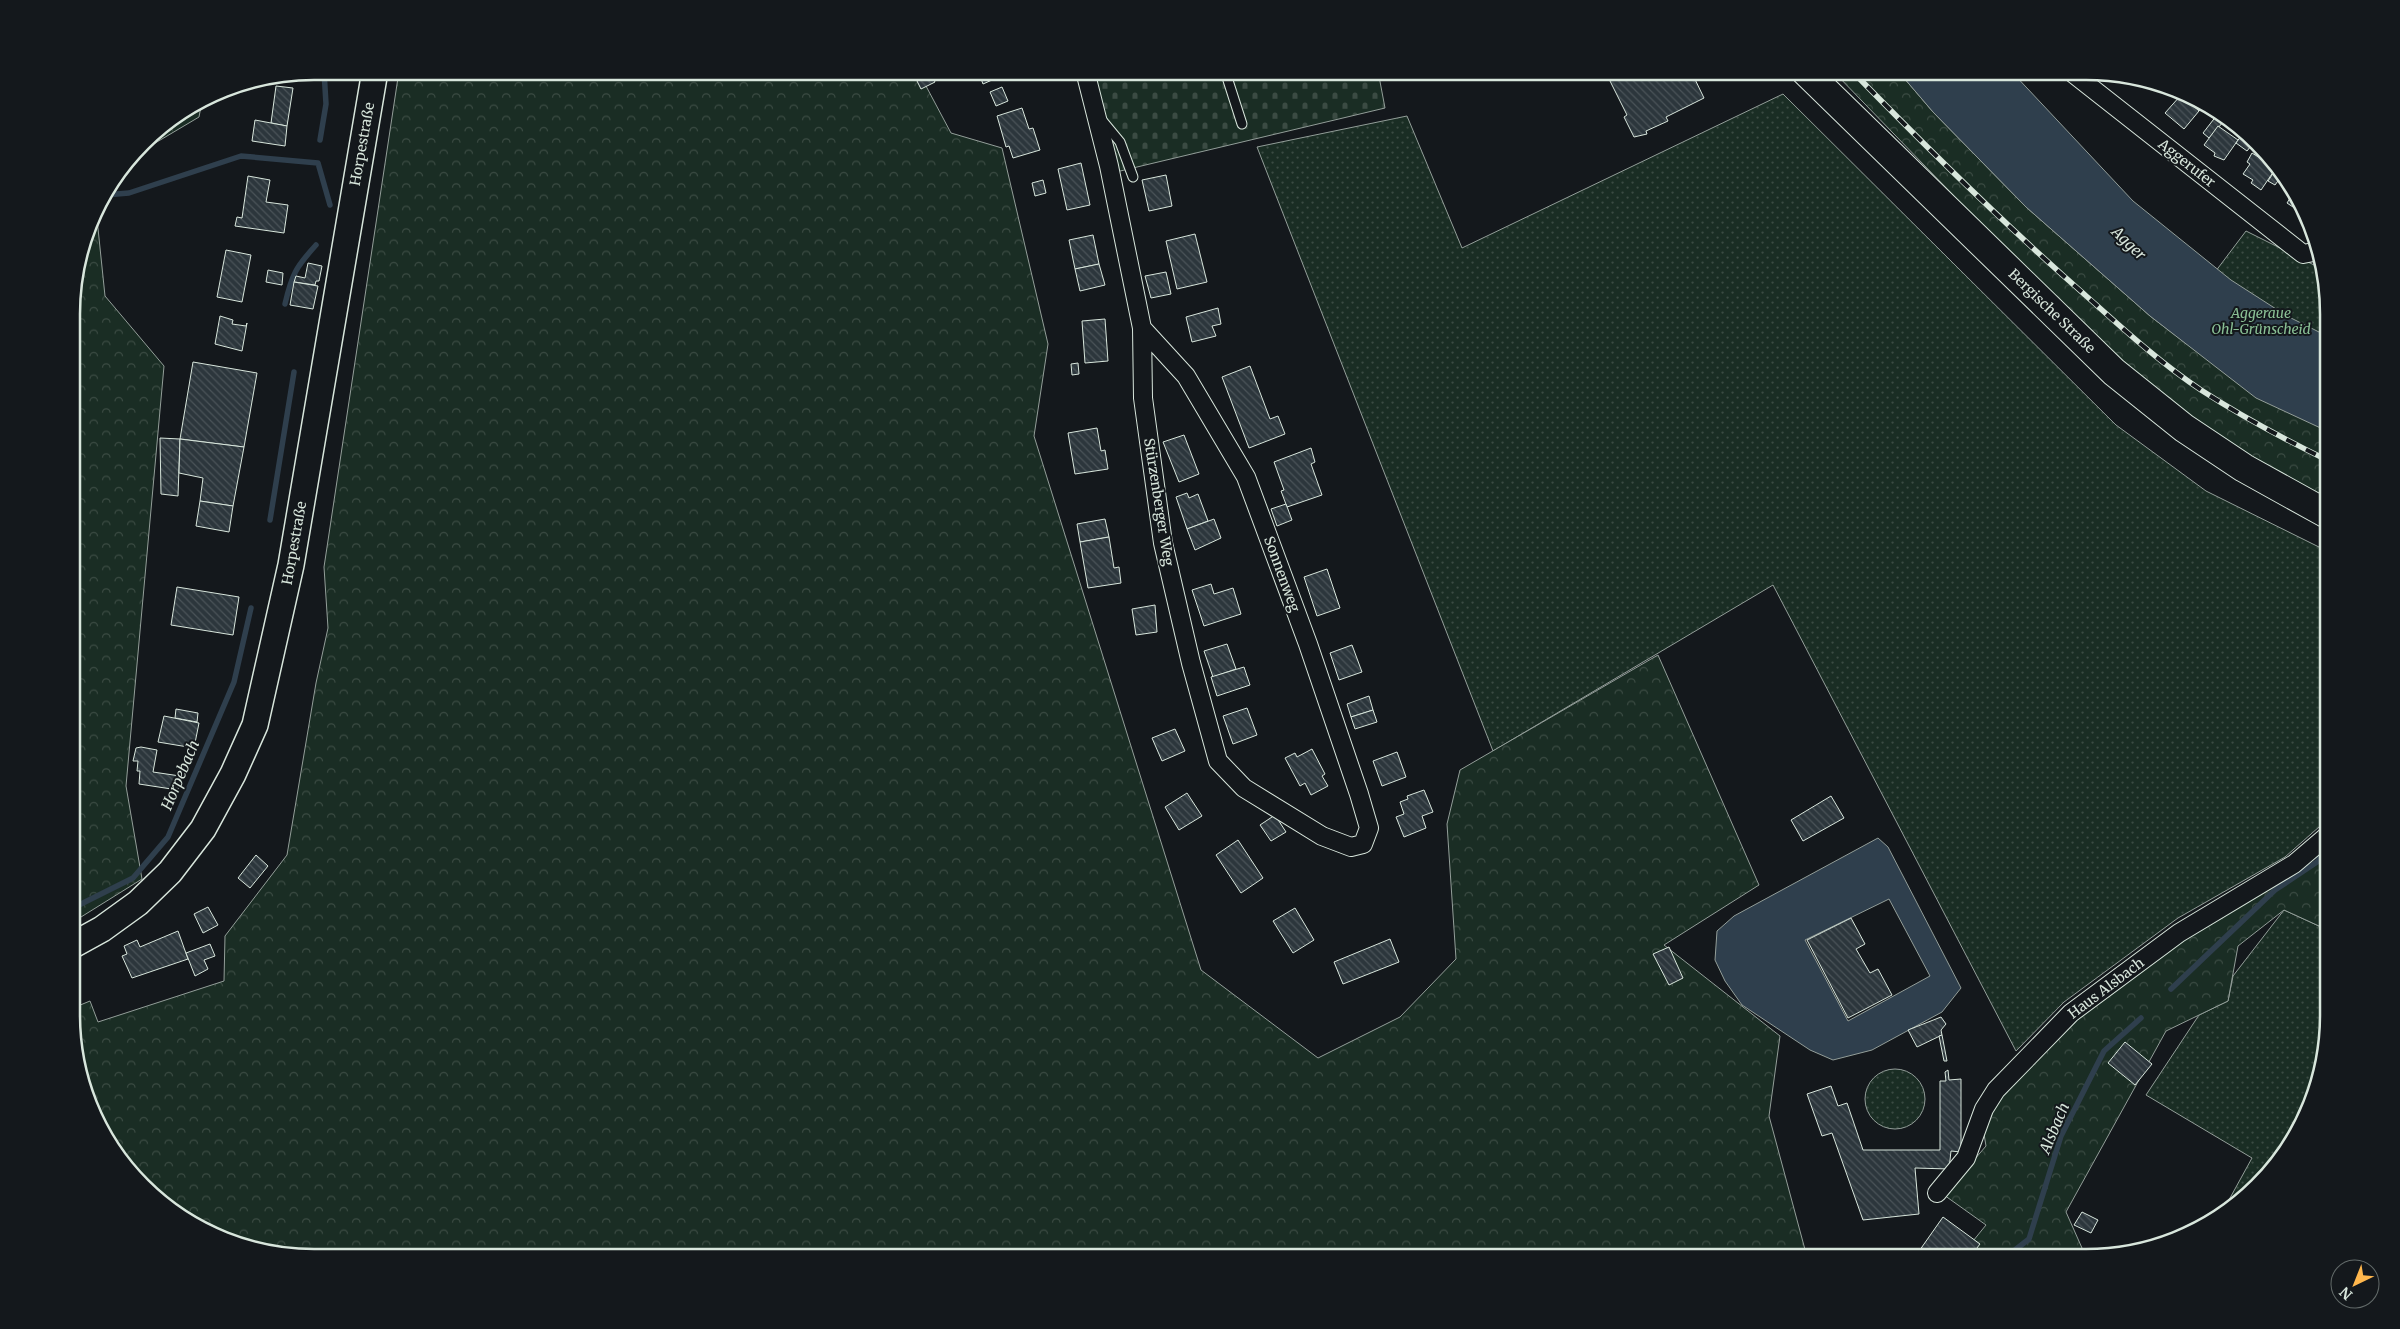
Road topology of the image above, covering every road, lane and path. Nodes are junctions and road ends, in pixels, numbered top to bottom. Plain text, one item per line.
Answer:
1 (373, 80) edge
2 (1087, 80) edge
3 (1228, 80) edge
4 (1814, 80) edge
5 (2082, 80) edge
6 (1096, 113) junction
7 (1242, 124) dead end
8 (1133, 177) dead end
9 (2311, 253) edge
10 (1142, 328) junction
11 (2320, 510) edge
12 (2320, 841) edge
13 (1363, 844) joint
14 (80, 941) edge
15 (1937, 1193) dead end

1 - 14 street, Horpestraße
2 - 6 street, Stürzenberger Weg
3 - 7 lane
4 - 11 main road, Bergische Straße
5 - 9 street, Aggerufer
6 - 8 lane
6 - 10 street, Stürzenberger Weg
10 - 13 street, Sonnenweg
10 - 13 street, Stürzenberger Weg
12 - 15 street, Haus Alsbach

